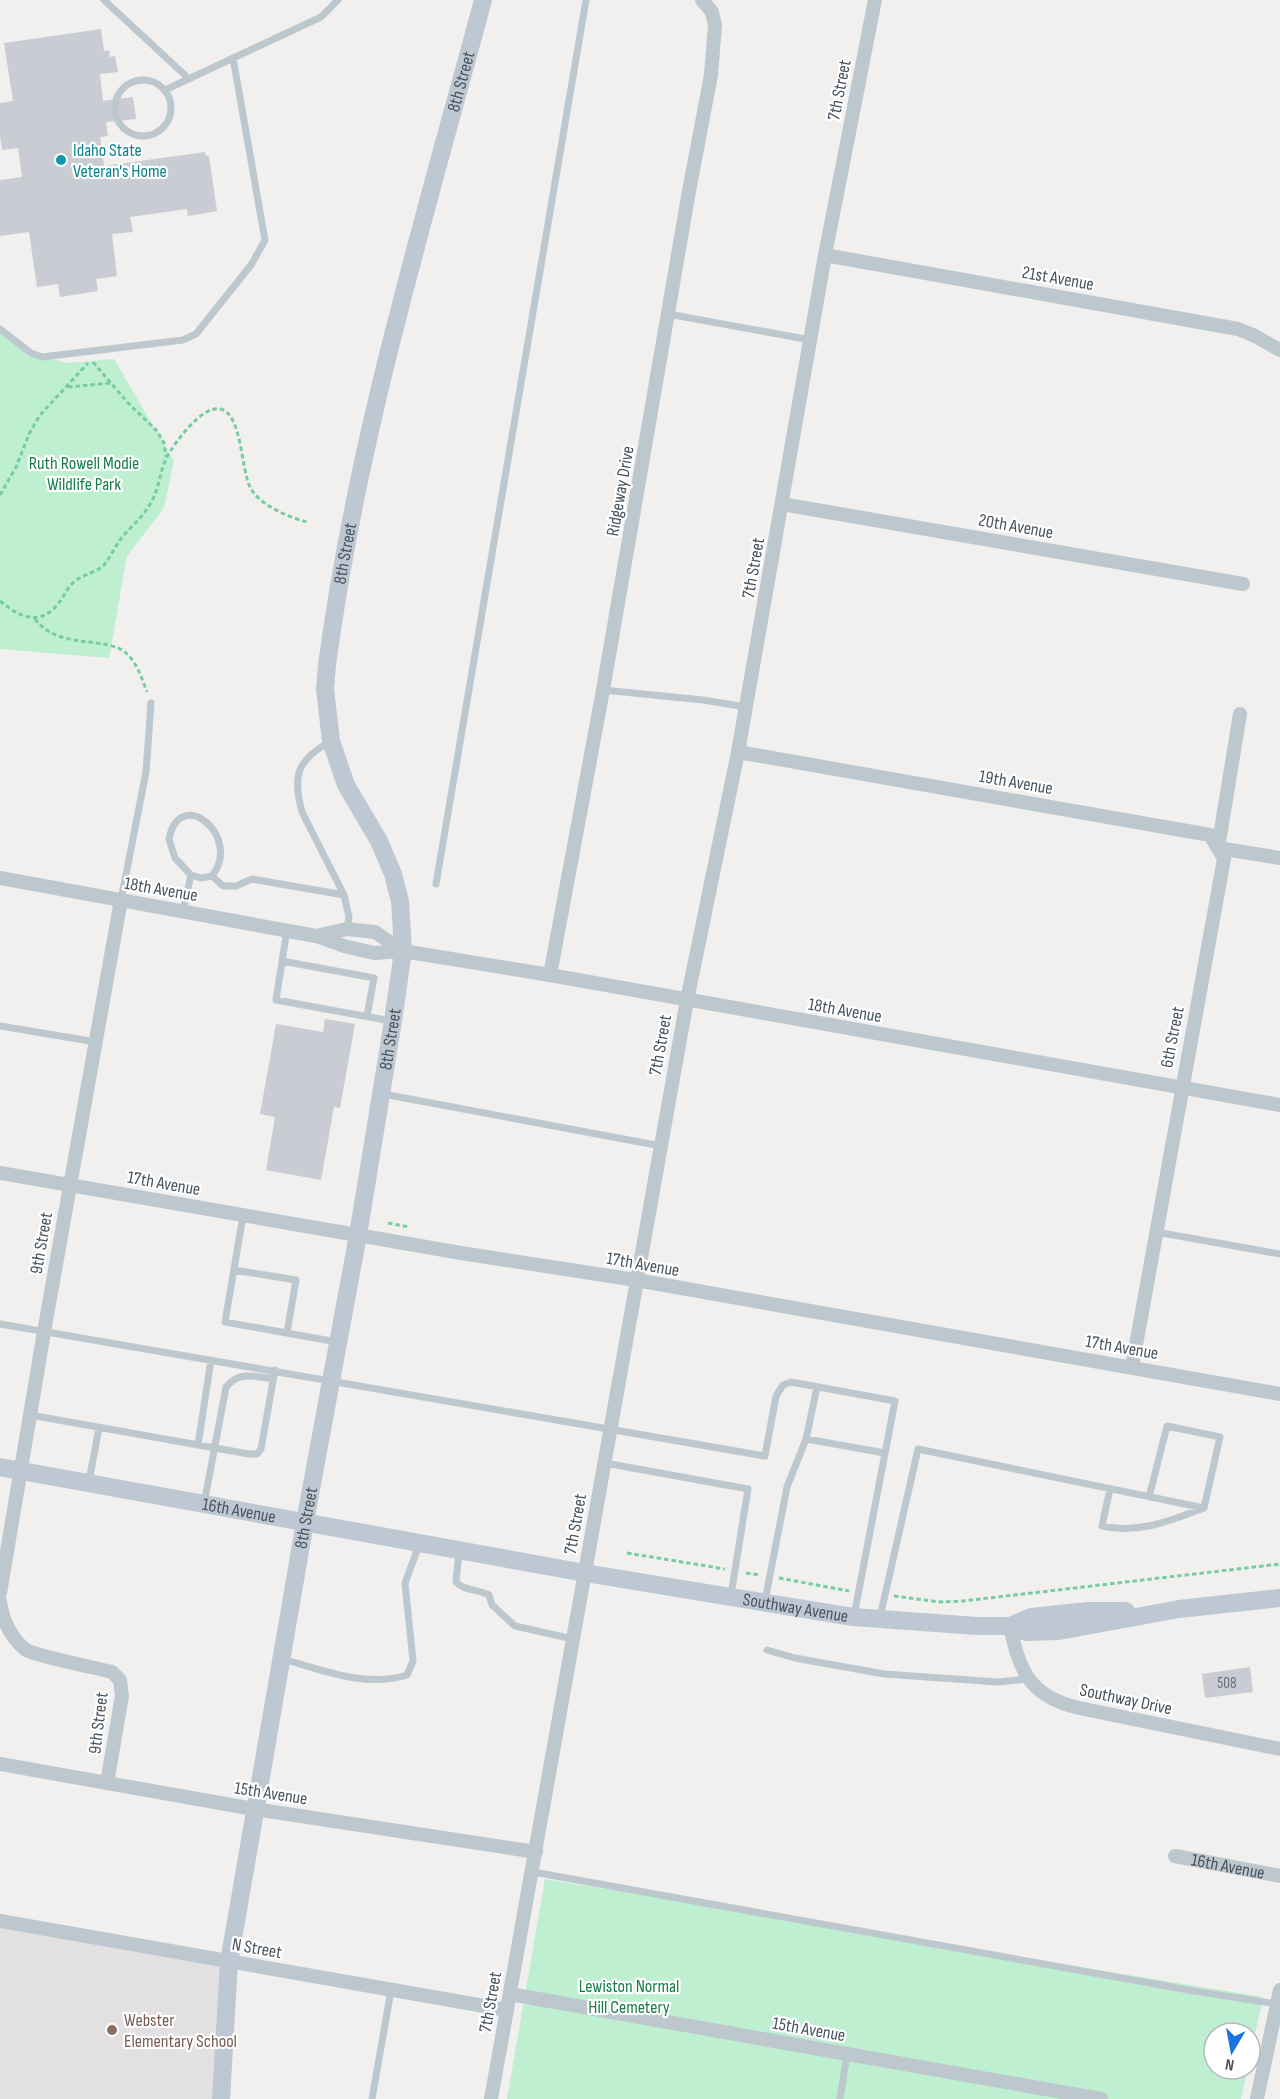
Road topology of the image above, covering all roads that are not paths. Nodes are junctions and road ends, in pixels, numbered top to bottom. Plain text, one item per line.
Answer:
1 (104, 0) edge
2 (338, 0) edge
3 (483, 0) edge
4 (586, 0) edge
5 (702, 0) edge
6 (875, 0) edge
7 (233, 57) junction
8 (188, 78) junction
9 (165, 90) junction
10 (825, 255) junction
11 (668, 314) junction
12 (0, 329) edge
13 (811, 340) junction
14 (1280, 350) edge
15 (782, 504) junction
16 (1243, 584) dead end
17 (603, 690) junction
18 (152, 703) road end
19 (746, 707) junction
20 (1240, 714) dead end
21 (331, 741) junction
22 (738, 752) junction
23 (1218, 848) junction
24 (1280, 858) edge
25 (190, 875) junction
26 (212, 876) junction
27 (0, 878) edge
28 (436, 884) dead end
29 (345, 895) junction
30 (121, 900) junction
31 (183, 911) junction
32 (347, 929) junction
33 (287, 930) junction
34 (316, 936) junction
35 (403, 951) junction
36 (282, 962) junction
37 (550, 975) junction
38 (687, 1000) junction
39 (367, 1016) junction
40 (393, 1021) junction
41 (0, 1026) edge
42 (96, 1042) junction
43 (1181, 1088) junction
44 (381, 1094) junction
45 (1280, 1105) edge
46 (661, 1146) junction
47 (0, 1173) edge
48 (70, 1184) junction
49 (243, 1216) junction
50 (1156, 1232) junction
51 (358, 1235) junction
52 (1280, 1254) edge
53 (234, 1270) junction
54 (636, 1280) junction
55 (0, 1324) edge
56 (44, 1332) junction
57 (287, 1333) junction
58 (339, 1342) junction
59 (211, 1360) junction
60 (1132, 1367) junction
61 (275, 1370) junction
62 (273, 1379) junction
63 (332, 1380) junction
64 (817, 1387) junction
65 (1280, 1394) edge
66 (30, 1415) junction
67 (99, 1428) junction
68 (611, 1429) junction
69 (806, 1439) junction
70 (198, 1445) junction
71 (214, 1448) junction
72 (885, 1453) junction
73 (605, 1463) junction
74 (0, 1467) edge
75 (20, 1471) junction
76 (88, 1483) junction
77 (1110, 1489) junction
78 (1149, 1497) junction
79 (204, 1504) junction
80 (1204, 1508) junction
81 (305, 1522) junction
82 (420, 1543) junction
83 (459, 1550) junction
84 (585, 1573) junction
85 (0, 1593) edge
86 (730, 1597) junction
87 (1280, 1598) edge
88 (0, 1602) edge
89 (764, 1603) junction
90 (853, 1617) junction
91 (879, 1619) junction
92 (1010, 1626) junction
93 (573, 1639) junction
94 (767, 1650) dead end
95 (281, 1658) junction
96 (1028, 1679) junction
97 (1280, 1749) edge
98 (0, 1764) edge
99 (107, 1783) junction
100 (254, 1809) junction
101 (536, 1852) junction
102 (1175, 1856) dead end
103 (532, 1872) junction
104 (1280, 1876) edge
105 (0, 1921) edge
106 (229, 1962) junction
107 (391, 1990) junction
108 (510, 1994) junction
109 (1279, 2000) edge
110 (507, 2010) junction
111 (848, 2054) junction
112 (220, 2099) edge
113 (372, 2099) edge
114 (491, 2099) edge
115 (840, 2099) edge
116 (1101, 2099) edge
117 (1257, 2099) edge

1 - 8 lane
2 - 7 lane
3 - 21 main road, 8th Street
4 - 28 lane
5 - 11 street, Ridgeway Drive
6 - 10 street, 7th Street
7 - 8 lane
7 - 12 lane
8 - 9 lane
9 - 9 lane
10 - 13 street, 7th Street
10 - 14 street, 21st Avenue
11 - 13 lane
11 - 17 street, Ridgeway Drive
13 - 15 street, 7th Street
15 - 16 street, 20th Avenue
15 - 19 street, 7th Street
17 - 19 lane
17 - 37 street, Ridgeway Drive
18 - 30 lane
19 - 22 street, 7th Street
20 - 23 street, 6th Street
21 - 29 lane
21 - 35 main road, 8th Street
22 - 23 street, 19th Avenue
22 - 38 street, 7th Street
23 - 24 street, 19th Avenue
23 - 43 street, 6th Street
25 - 26 lane
25 - 26 lane
25 - 31 lane
26 - 29 lane
27 - 30 street, 18th Avenue
29 - 32 lane
30 - 31 street, 18th Avenue
30 - 42 street, 9th Street
31 - 33 street, 18th Avenue
32 - 34 street, 18th Avenue
32 - 35 street, 18th Avenue
33 - 34 street, 18th Avenue
33 - 36 lane
34 - 35 street, 18th Avenue
35 - 37 street, 18th Avenue
35 - 40 main road, 8th Street
36 - 39 lane
36 - 39 lane
37 - 38 street, 18th Avenue
38 - 43 street, 18th Avenue
38 - 46 street, 7th Street
39 - 40 lane
40 - 44 main road, 8th Street
41 - 42 lane
42 - 48 street, 9th Street
43 - 45 street, 18th Avenue
43 - 50 street, 6th Street
44 - 46 lane
44 - 51 main road, 8th Street
46 - 54 street, 7th Street
47 - 48 street, 17th Avenue
48 - 49 street, 17th Avenue
48 - 56 street, 9th Street
49 - 51 street, 17th Avenue
49 - 53 lane
50 - 52 lane
50 - 60 street, 6th Street
51 - 54 street, 17th Avenue
51 - 58 main road, 8th Street
53 - 57 lane
53 - 57 lane
54 - 60 street, 17th Avenue
54 - 68 street, 7th Street
55 - 56 lane
56 - 59 lane
56 - 66 street, 9th Street
57 - 58 lane
58 - 63 main road, 8th Street
59 - 61 lane
59 - 70 lane
60 - 65 street, 17th Avenue
61 - 62 lane
61 - 63 lane
62 - 71 lane
62 - 71 lane
63 - 68 lane
63 - 81 main road, 8th Street
64 - 68 lane
64 - 69 lane
64 - 72 lane
66 - 67 lane
66 - 75 street, 9th Street
67 - 70 lane
67 - 76 lane
68 - 73 street, 7th Street
69 - 72 lane
69 - 89 lane
70 - 71 lane
71 - 79 lane
72 - 90 lane
73 - 84 street, 7th Street
73 - 86 lane
74 - 75 main road, 16th Avenue
75 - 76 main road, 16th Avenue
75 - 85 street, 9th Street
76 - 79 main road, 16th Avenue
77 - 78 lane
77 - 80 lane
77 - 91 lane
78 - 80 lane
78 - 80 lane
79 - 81 main road, 16th Avenue
81 - 82 main road, 16th Avenue
81 - 95 main road, 8th Street
82 - 83 main road, 16th Avenue
82 - 95 lane
83 - 84 main road, 16th Avenue
83 - 93 lane
84 - 86 main road, Southway Avenue
84 - 93 street, 7th Street
86 - 89 main road, Southway Avenue
87 - 92 main road, Southway Avenue
88 - 99 street, 9th Street
89 - 90 main road, Southway Avenue
90 - 91 main road, Southway Avenue
91 - 92 main road, Southway Avenue
92 - 96 street, Southway Drive
93 - 101 street, 7th Street
94 - 96 lane
95 - 100 main road, 8th Street
96 - 97 street, Southway Drive
98 - 99 street, 15th Avenue
99 - 100 street, 15th Avenue
100 - 101 street, 15th Avenue
100 - 106 main road, 8th Street
101 - 103 street, 7th Street
102 - 104 street, 16th Avenue
103 - 108 street, 7th Street
103 - 109 lane
105 - 106 street, N Street
106 - 107 street, N Street
106 - 112 main road, 8th Street
107 - 110 street, N Street
107 - 113 lane
108 - 110 street, 7th Street
108 - 111 street, 15th Avenue
109 - 117 street
110 - 114 street, 7th Street
111 - 115 lane
111 - 116 street, 15th Avenue

